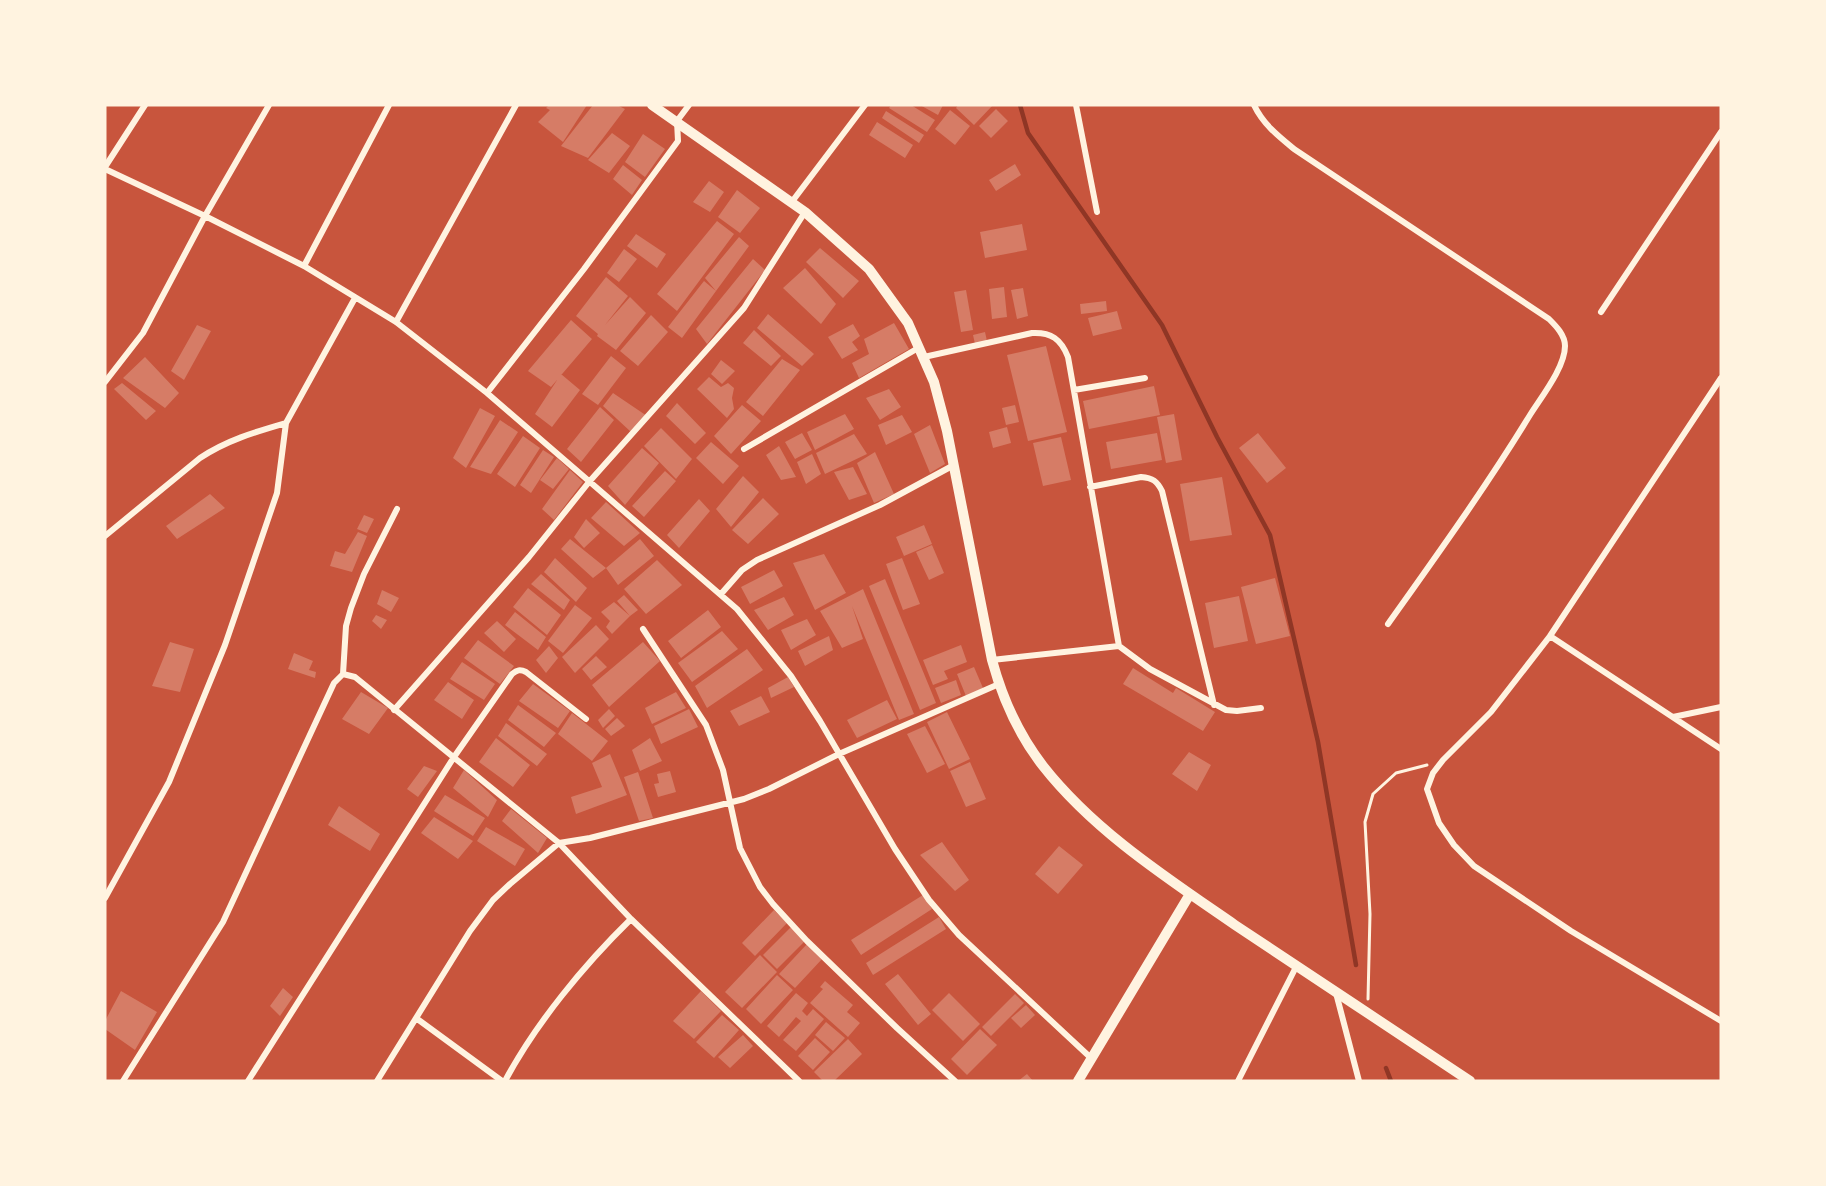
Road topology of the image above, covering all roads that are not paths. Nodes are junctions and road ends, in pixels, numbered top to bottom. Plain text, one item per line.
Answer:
1 (145, 105) edge
2 (269, 105) edge
3 (389, 105) edge
4 (516, 105) edge
5 (652, 105) edge
6 (689, 105) edge
7 (865, 105) edge
8 (1076, 105) edge
9 (1254, 105) edge
10 (676, 121) junction
11 (1721, 132) edge
12 (105, 168) edge
13 (791, 203) junction
14 (805, 212) junction
15 (1097, 212) dead end
16 (205, 216) junction
17 (304, 266) junction
18 (355, 298) junction
19 (1601, 312) dead end
20 (396, 322) junction
21 (922, 352) junction
22 (1145, 378) dead end
23 (1721, 378) edge
24 (105, 382) edge
25 (1074, 390) junction
26 (487, 393) junction
27 (286, 423) junction
28 (744, 449) dead end
29 (954, 465) junction
30 (589, 482) junction
31 (1090, 487) junction
32 (397, 509) dead end
33 (105, 536) edge
34 (721, 594) junction
35 (1388, 624) dead end
36 (643, 629) dead end
37 (1550, 636) junction
38 (1119, 646) junction
39 (992, 660) junction
40 (342, 674) junction
41 (999, 684) junction
42 (1214, 705) junction
43 (1721, 707) edge
44 (1261, 708) dead end
45 (394, 710) junction
46 (1673, 717) junction
47 (586, 719) dead end
48 (1721, 749) edge
49 (839, 754) junction
50 (454, 757) junction
51 (730, 802) junction
52 (559, 843) junction
53 (1190, 894) junction
54 (105, 898) edge
55 (631, 919) junction
56 (1296, 967) junction
57 (1336, 993) junction
58 (416, 1018) junction
59 (1721, 1021) edge
60 (1091, 1058) junction
61 (123, 1081) edge
62 (248, 1081) edge
63 (377, 1081) edge
64 (504, 1081) edge
65 (799, 1081) edge
66 (956, 1081) edge
67 (1078, 1081) edge
68 (1238, 1081) edge
69 (1359, 1081) edge
70 (1470, 1081) edge

1 - 12 street
2 - 16 street
3 - 17 street
4 - 20 street
5 - 10 street
6 - 10 street
7 - 13 street
8 - 15 street
9 - 35 street
10 - 13 street
10 - 26 street
11 - 19 street
12 - 16 street
13 - 14 street
14 - 21 street
14 - 30 street
16 - 17 street
16 - 24 street
17 - 18 street
18 - 20 street
18 - 27 street
20 - 26 street
21 - 25 street
21 - 28 street
21 - 29 street
22 - 25 street
23 - 37 street
25 - 31 street
26 - 30 street
27 - 33 street
27 - 54 street
29 - 34 street
29 - 39 street
30 - 34 street
30 - 45 street
31 - 38 street
31 - 42 street
32 - 40 street
34 - 49 street
36 - 51 street
37 - 46 street
37 - 59 street
38 - 39 street
38 - 42 street
39 - 41 street
40 - 45 street
40 - 61 street
41 - 49 street
41 - 53 street
42 - 44 street
43 - 46 street
45 - 50 street
46 - 48 street
47 - 50 street
49 - 51 street
49 - 60 street
50 - 52 street
50 - 62 street
51 - 52 street
51 - 66 street
52 - 55 street
52 - 58 street
53 - 56 street
53 - 60 street
55 - 64 street
55 - 65 street
56 - 57 street
56 - 68 street
57 - 69 street
57 - 70 street
58 - 63 street
58 - 64 street
60 - 67 street

